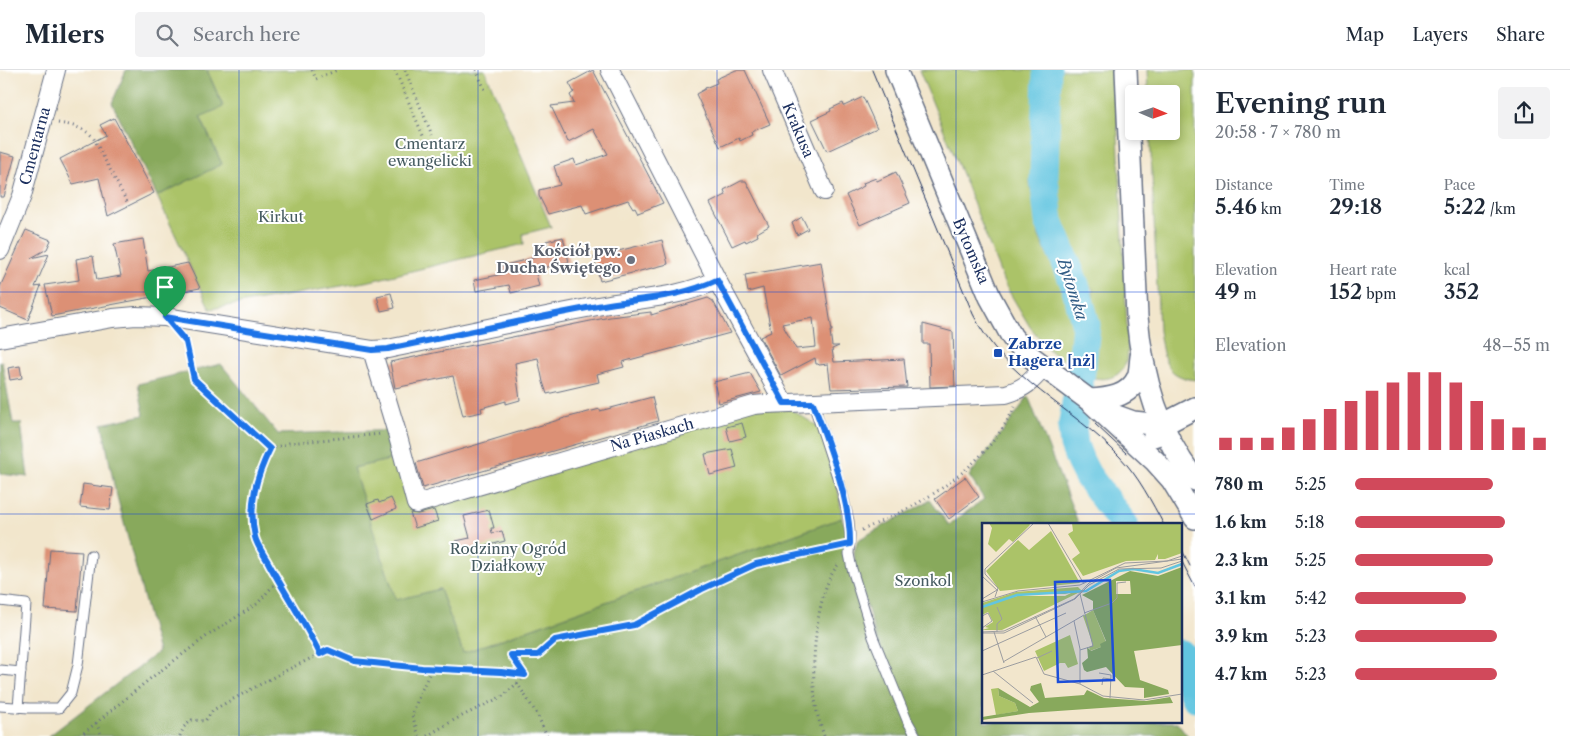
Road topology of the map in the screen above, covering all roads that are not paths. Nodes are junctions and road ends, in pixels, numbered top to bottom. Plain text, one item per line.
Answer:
1 (56, 70) edge
2 (610, 70) edge
3 (772, 70) edge
4 (896, 70) edge
5 (1126, 70) edge
6 (824, 191) dead end
7 (0, 250) edge
8 (717, 280) junction
9 (0, 338) edge
10 (372, 350) junction
11 (1141, 356) junction
12 (1049, 371) junction
13 (1148, 385) junction
14 (784, 403) junction
15 (813, 403) junction
16 (1195, 404) edge
17 (1095, 405) junction
18 (1195, 408) edge
19 (1162, 425) junction
20 (1155, 460) junction
21 (1195, 480) edge
22 (1195, 518) edge
23 (91, 555) dead end
24 (0, 601) edge
25 (0, 670) edge
26 (21, 672) junction
27 (0, 706) edge
28 (18, 708) junction
29 (916, 736) edge

1 - 7 street, Cmentarna
2 - 8 street
3 - 6 street, Krakusa
4 - 12 street, Bytomska
5 - 11 street
8 - 10 street
8 - 14 street
9 - 10 street
10 - 14 street, Na Piaskach
11 - 13 street
11 - 17 street
12 - 15 street, Na Piaskach
12 - 17 street, Bytomska
13 - 16 street
13 - 19 street
14 - 15 street, Na Piaskach
15 - 29 lane
17 - 19 street, Bytomska
17 - 20 street, Bytomska
18 - 19 street
19 - 20 street
19 - 21 street
20 - 22 street, Bytomska
23 - 28 lane
24 - 26 lane
25 - 26 lane
26 - 28 lane
27 - 28 lane

